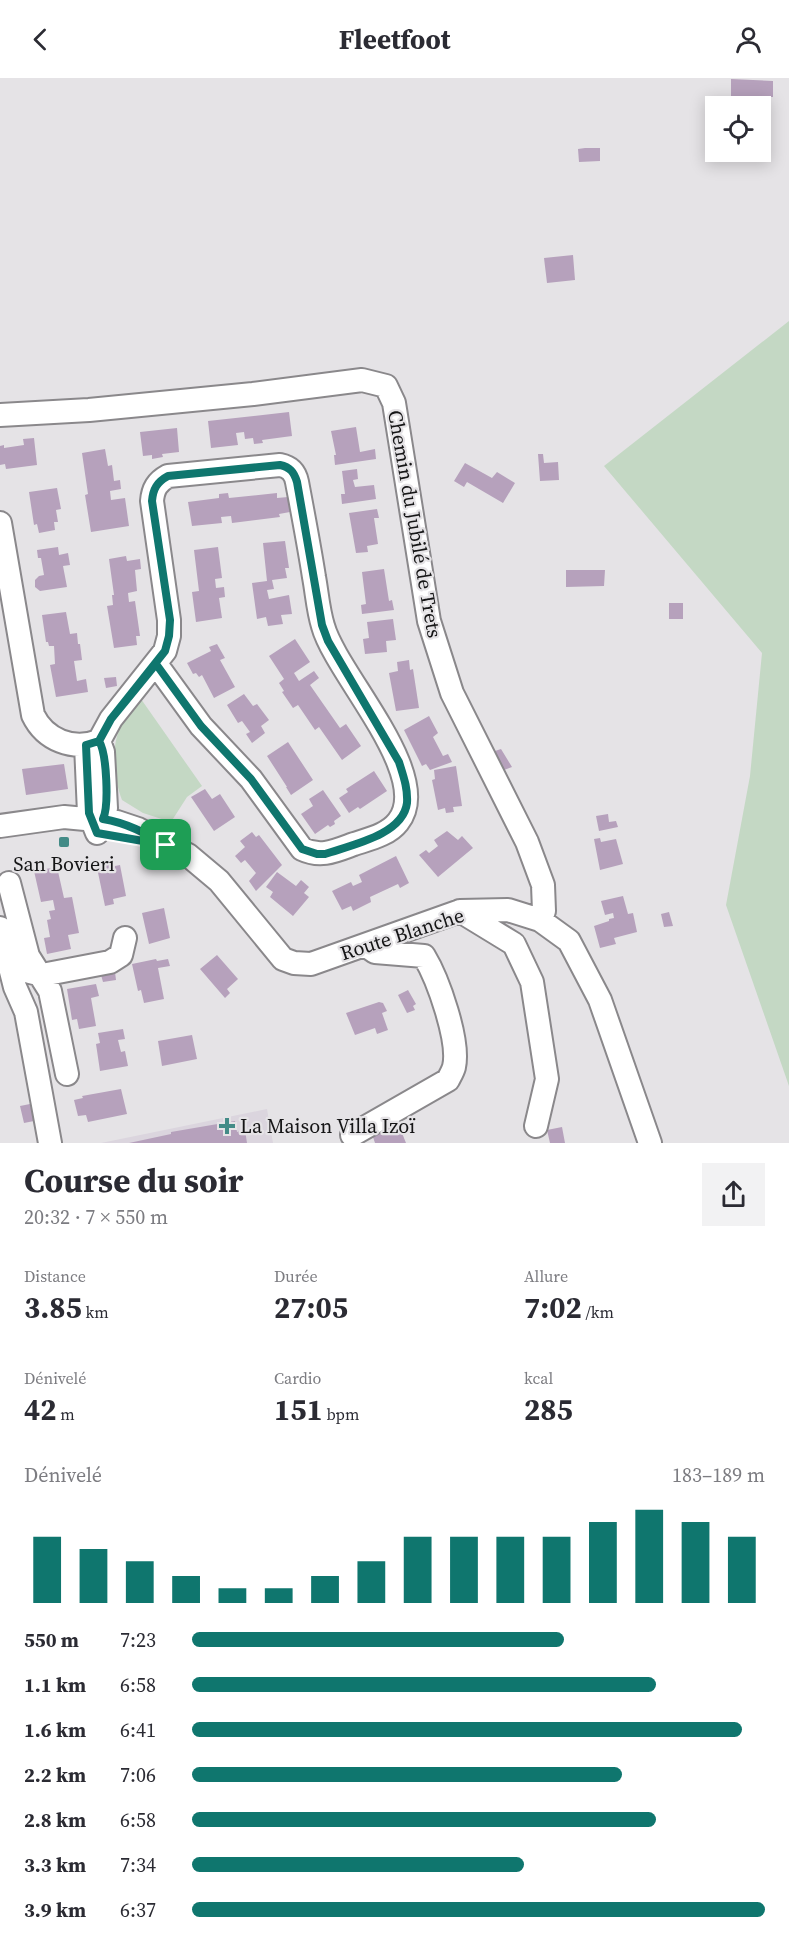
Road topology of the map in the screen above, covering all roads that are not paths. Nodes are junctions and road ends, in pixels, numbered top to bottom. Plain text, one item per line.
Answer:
1 (0, 415) edge
2 (0, 523) edge
3 (156, 664) junction
4 (92, 743) junction
5 (97, 824) junction
6 (0, 826) edge
7 (0, 831) edge
8 (9, 883) dead end
9 (460, 911) junction
10 (540, 920) junction
11 (0, 928) edge
12 (125, 938) dead end
13 (365, 945) junction
14 (11, 974) junction
15 (42, 975) junction
16 (67, 1074) dead end
17 (536, 1126) dead end
18 (352, 1135) dead end
19 (50, 1143) edge
20 (650, 1143) edge

1 - 10 street, Chemin du Jubilé de Trets
2 - 4 street
3 - 3 street
3 - 4 street
4 - 5 street
5 - 6 street, Route Blanche
5 - 7 street, Route Blanche
5 - 13 street, Route Blanche
8 - 15 street
9 - 10 street, Route Blanche
9 - 13 street, Route Blanche
9 - 17 street
10 - 20 street, Route Blanche
11 - 14 street
12 - 15 street
13 - 18 street
14 - 15 street
14 - 19 street
15 - 16 street

